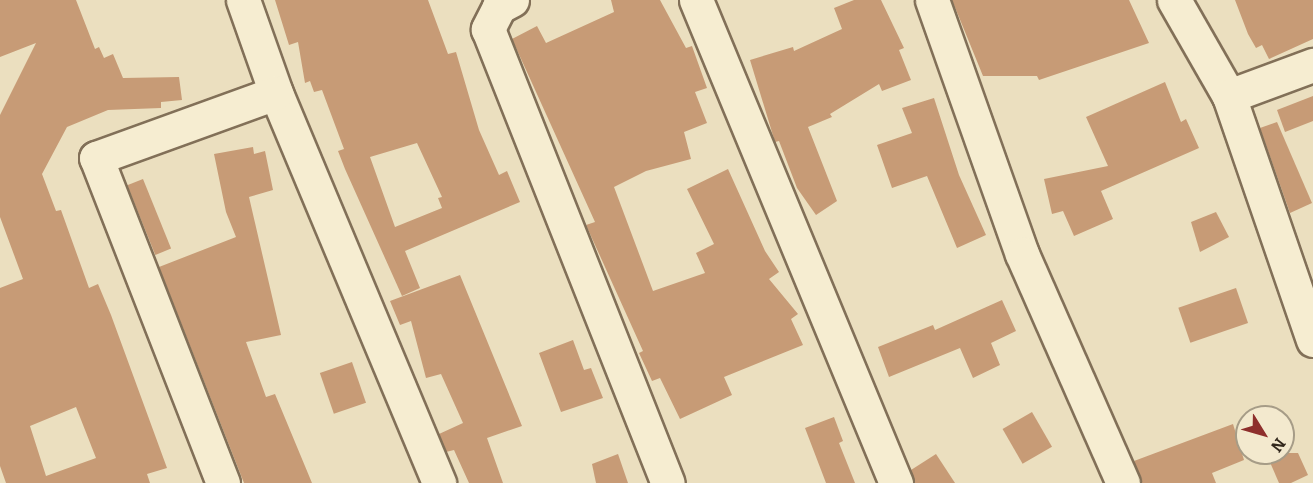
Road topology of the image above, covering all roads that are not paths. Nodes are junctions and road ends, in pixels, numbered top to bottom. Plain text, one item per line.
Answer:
1 (243, 0) edge
2 (512, 0) edge
3 (696, 0) edge
4 (932, 0) edge
5 (1174, 0) edge
6 (1313, 65) edge
7 (276, 93) junction
8 (1229, 96) junction
9 (1313, 340) edge
10 (223, 483) edge
11 (439, 483) edge
12 (668, 483) edge
13 (896, 483) edge
14 (1123, 483) edge

1 - 7 street
2 - 12 street
3 - 13 street
4 - 14 street
5 - 8 street
6 - 8 street
7 - 10 street
7 - 11 street
8 - 9 street

